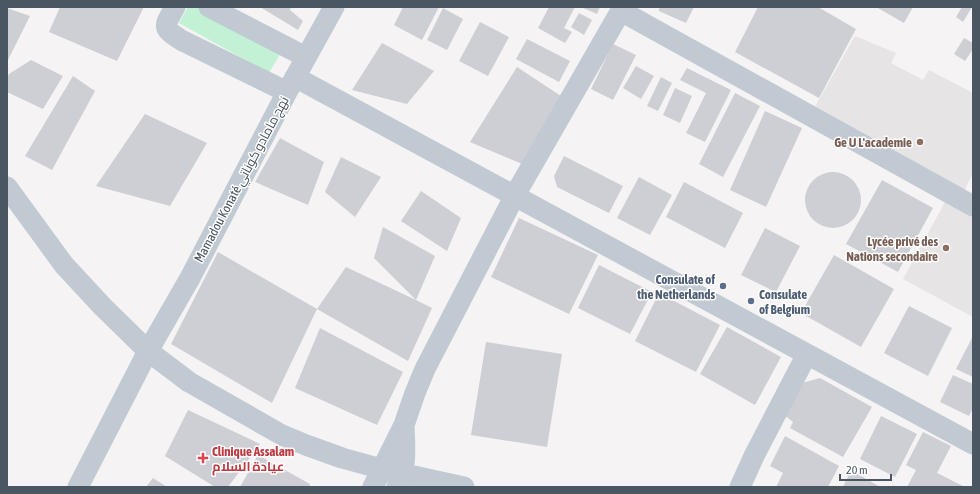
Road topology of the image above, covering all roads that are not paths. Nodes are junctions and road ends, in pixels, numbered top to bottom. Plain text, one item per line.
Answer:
1 (175, 7) edge
2 (209, 7) edge
3 (334, 7) edge
4 (622, 9) edge
5 (306, 57) junction
6 (291, 85) junction
7 (7, 187) edge
8 (515, 195) junction
9 (973, 206) edge
10 (148, 351) junction
11 (807, 354) junction
12 (404, 425) junction
13 (973, 444) edge
14 (377, 478) edge
15 (400, 481) edge
16 (78, 487) edge
17 (464, 487) edge
18 (740, 487) edge

1 - 6 street
2 - 5 street
3 - 5 street, Mamadou Konaté نهج مامادو كوناتي
4 - 8 street
4 - 9 street
5 - 6 street, Mamadou Konaté نهج مامادو كوناتي
6 - 8 street
6 - 10 street, Mamadou Konaté نهج مامادو كوناتي
7 - 10 street
8 - 11 street
8 - 12 street
10 - 14 street
10 - 16 street, Mamadou Konaté نهج مامادو كوناتي
11 - 13 street
11 - 18 street
12 - 14 street
12 - 15 street
14 - 15 street
15 - 17 street

